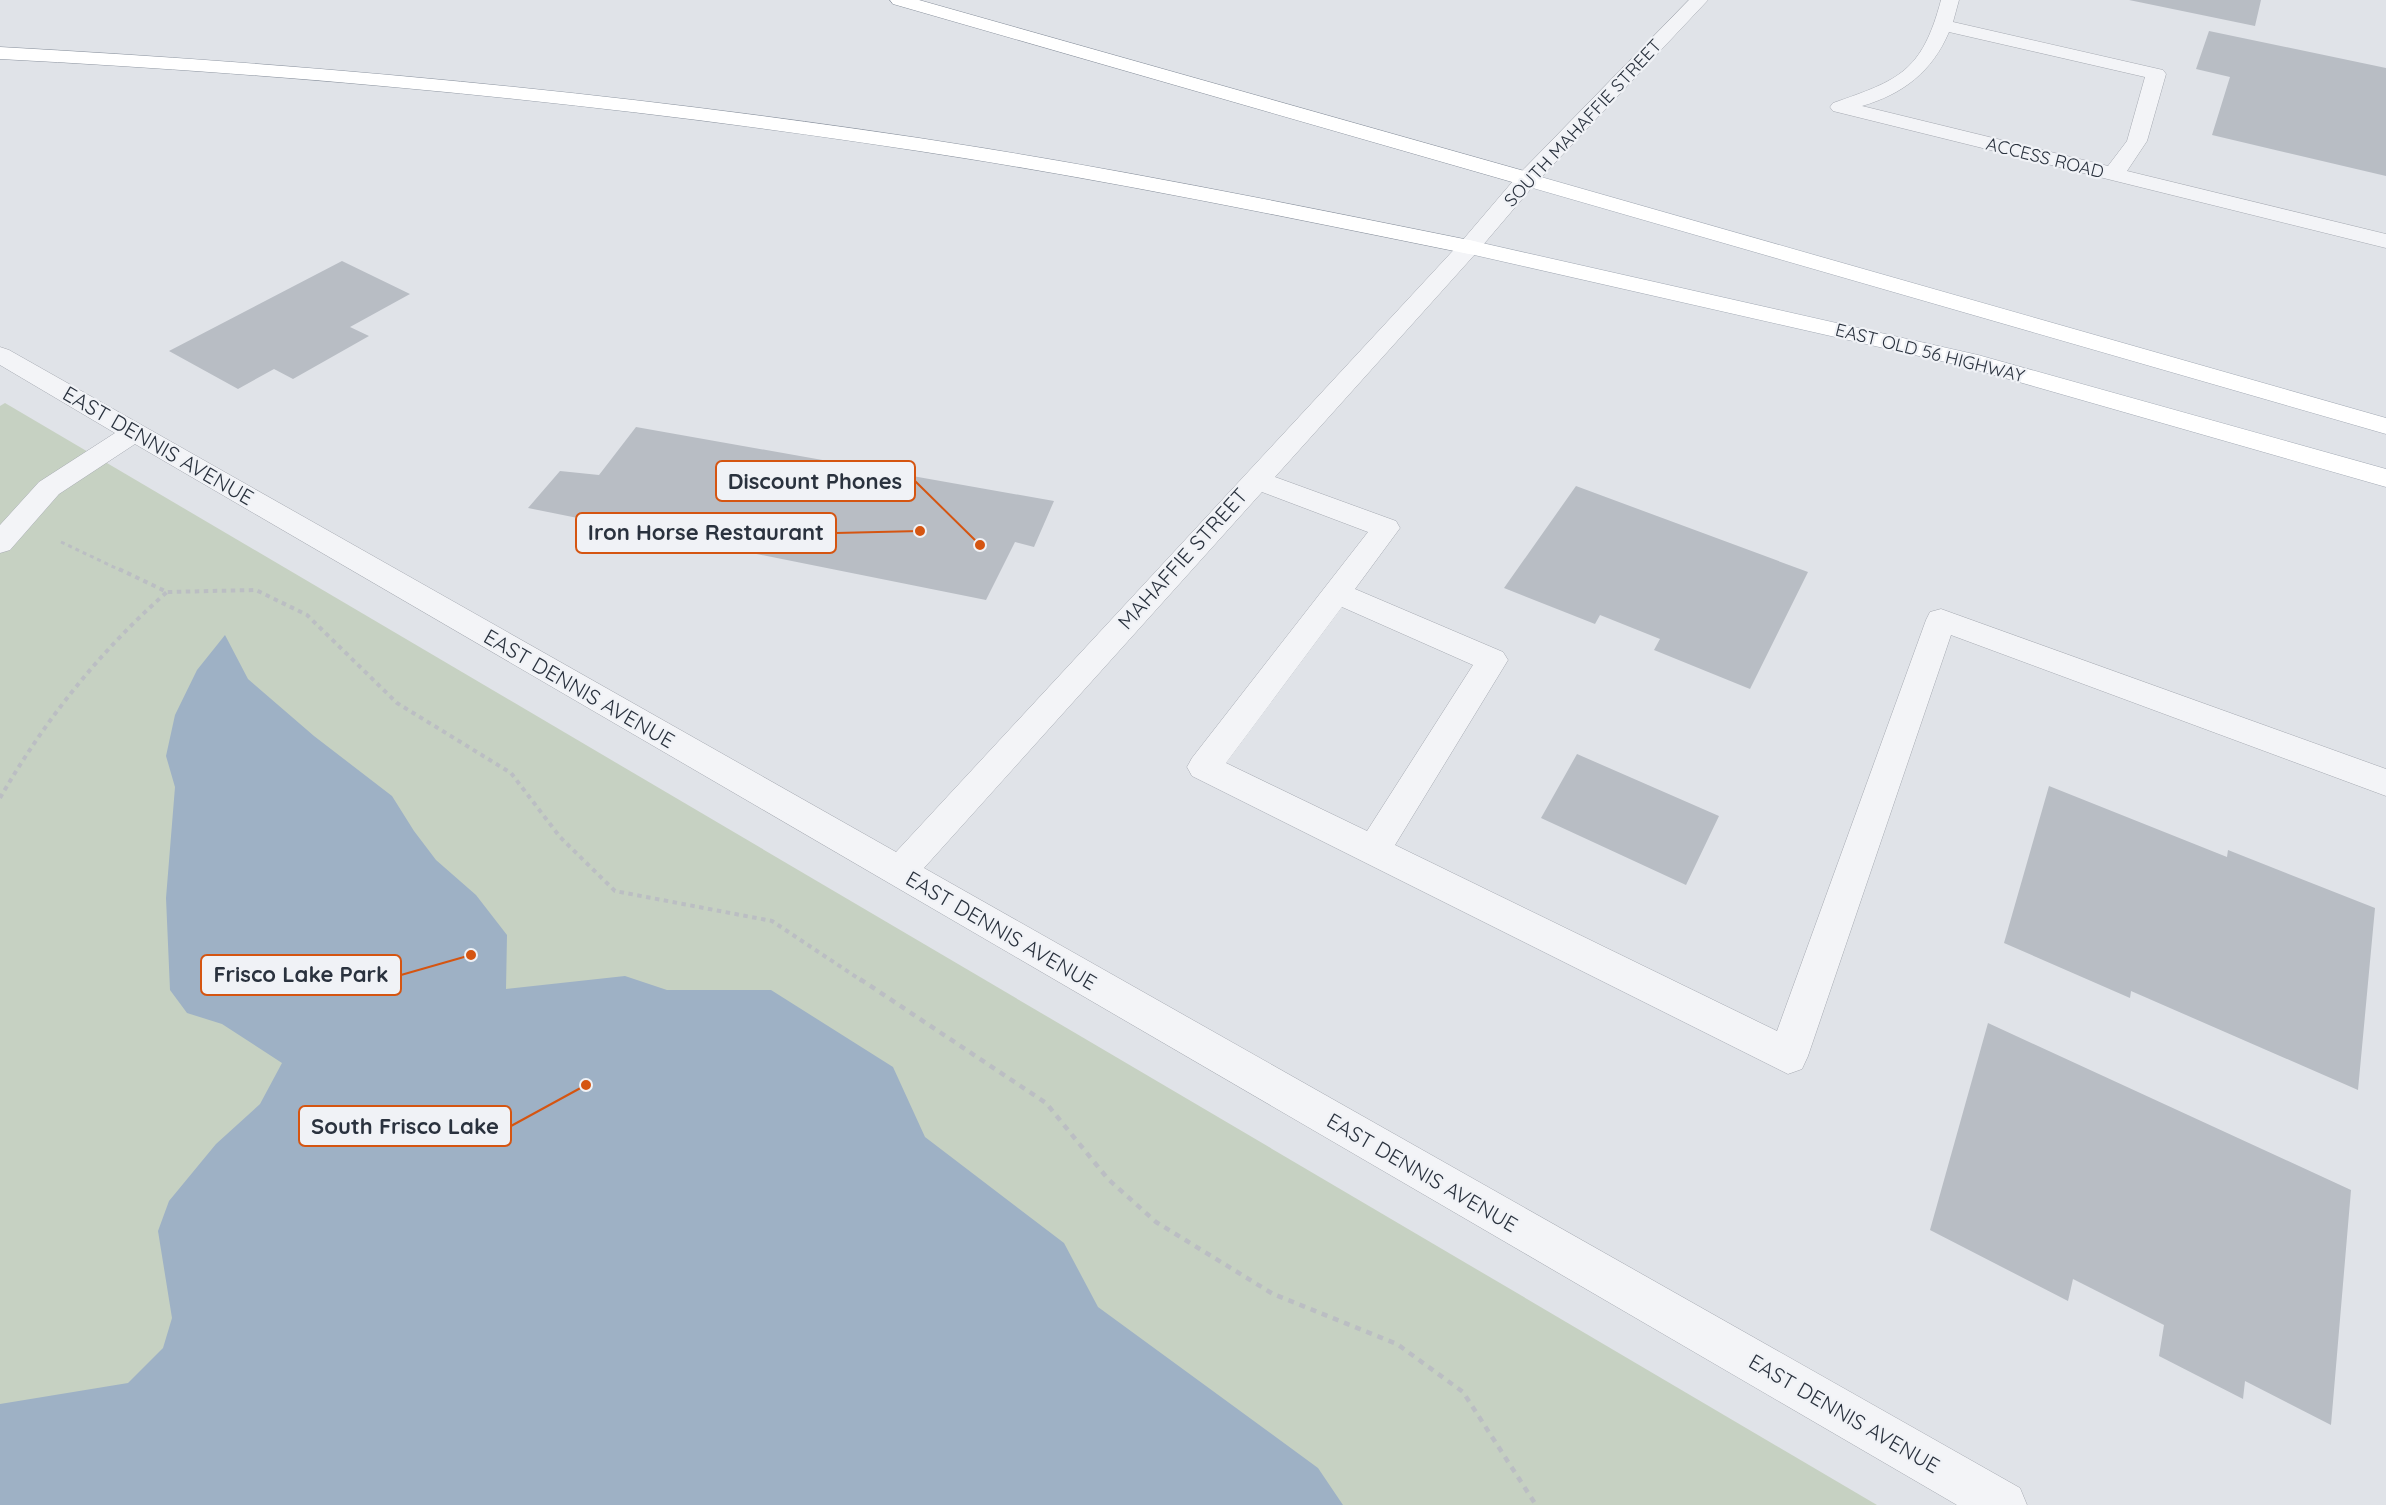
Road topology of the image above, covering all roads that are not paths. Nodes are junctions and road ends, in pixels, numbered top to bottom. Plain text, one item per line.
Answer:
1 (899, 0) edge
2 (1699, 0) edge
3 (1950, 0) edge
4 (1944, 25) junction
5 (0, 53) edge
6 (2113, 175) junction
7 (1527, 179) junction
8 (2386, 241) edge
9 (1469, 247) junction
10 (0, 355) edge
11 (2386, 426) edge
12 (135, 432) junction
13 (2386, 478) edge
14 (1256, 479) junction
15 (0, 543) edge
16 (1336, 594) junction
17 (2386, 783) edge
18 (1373, 851) junction
19 (898, 873) junction
20 (1981, 1499) edge

1 - 7 main road
2 - 7 street, SOUTH MAHAFFIE STREET
3 - 4 street
4 - 6 street
4 - 6 street, ACCESS ROAD
5 - 9 main road, EAST OLD 56 HIGHWAY
6 - 8 street, ACCESS ROAD
7 - 9 street, SOUTH MAHAFFIE STREET
7 - 11 main road
9 - 13 main road, EAST OLD 56 HIGHWAY
9 - 14 street, MAHAFFIE STREET
10 - 12 street, EAST DENNIS AVENUE
12 - 15 street
12 - 19 street, EAST DENNIS AVENUE
14 - 16 street
14 - 19 street, MAHAFFIE STREET
16 - 18 street
16 - 18 street
17 - 18 street
19 - 20 street, EAST DENNIS AVENUE

